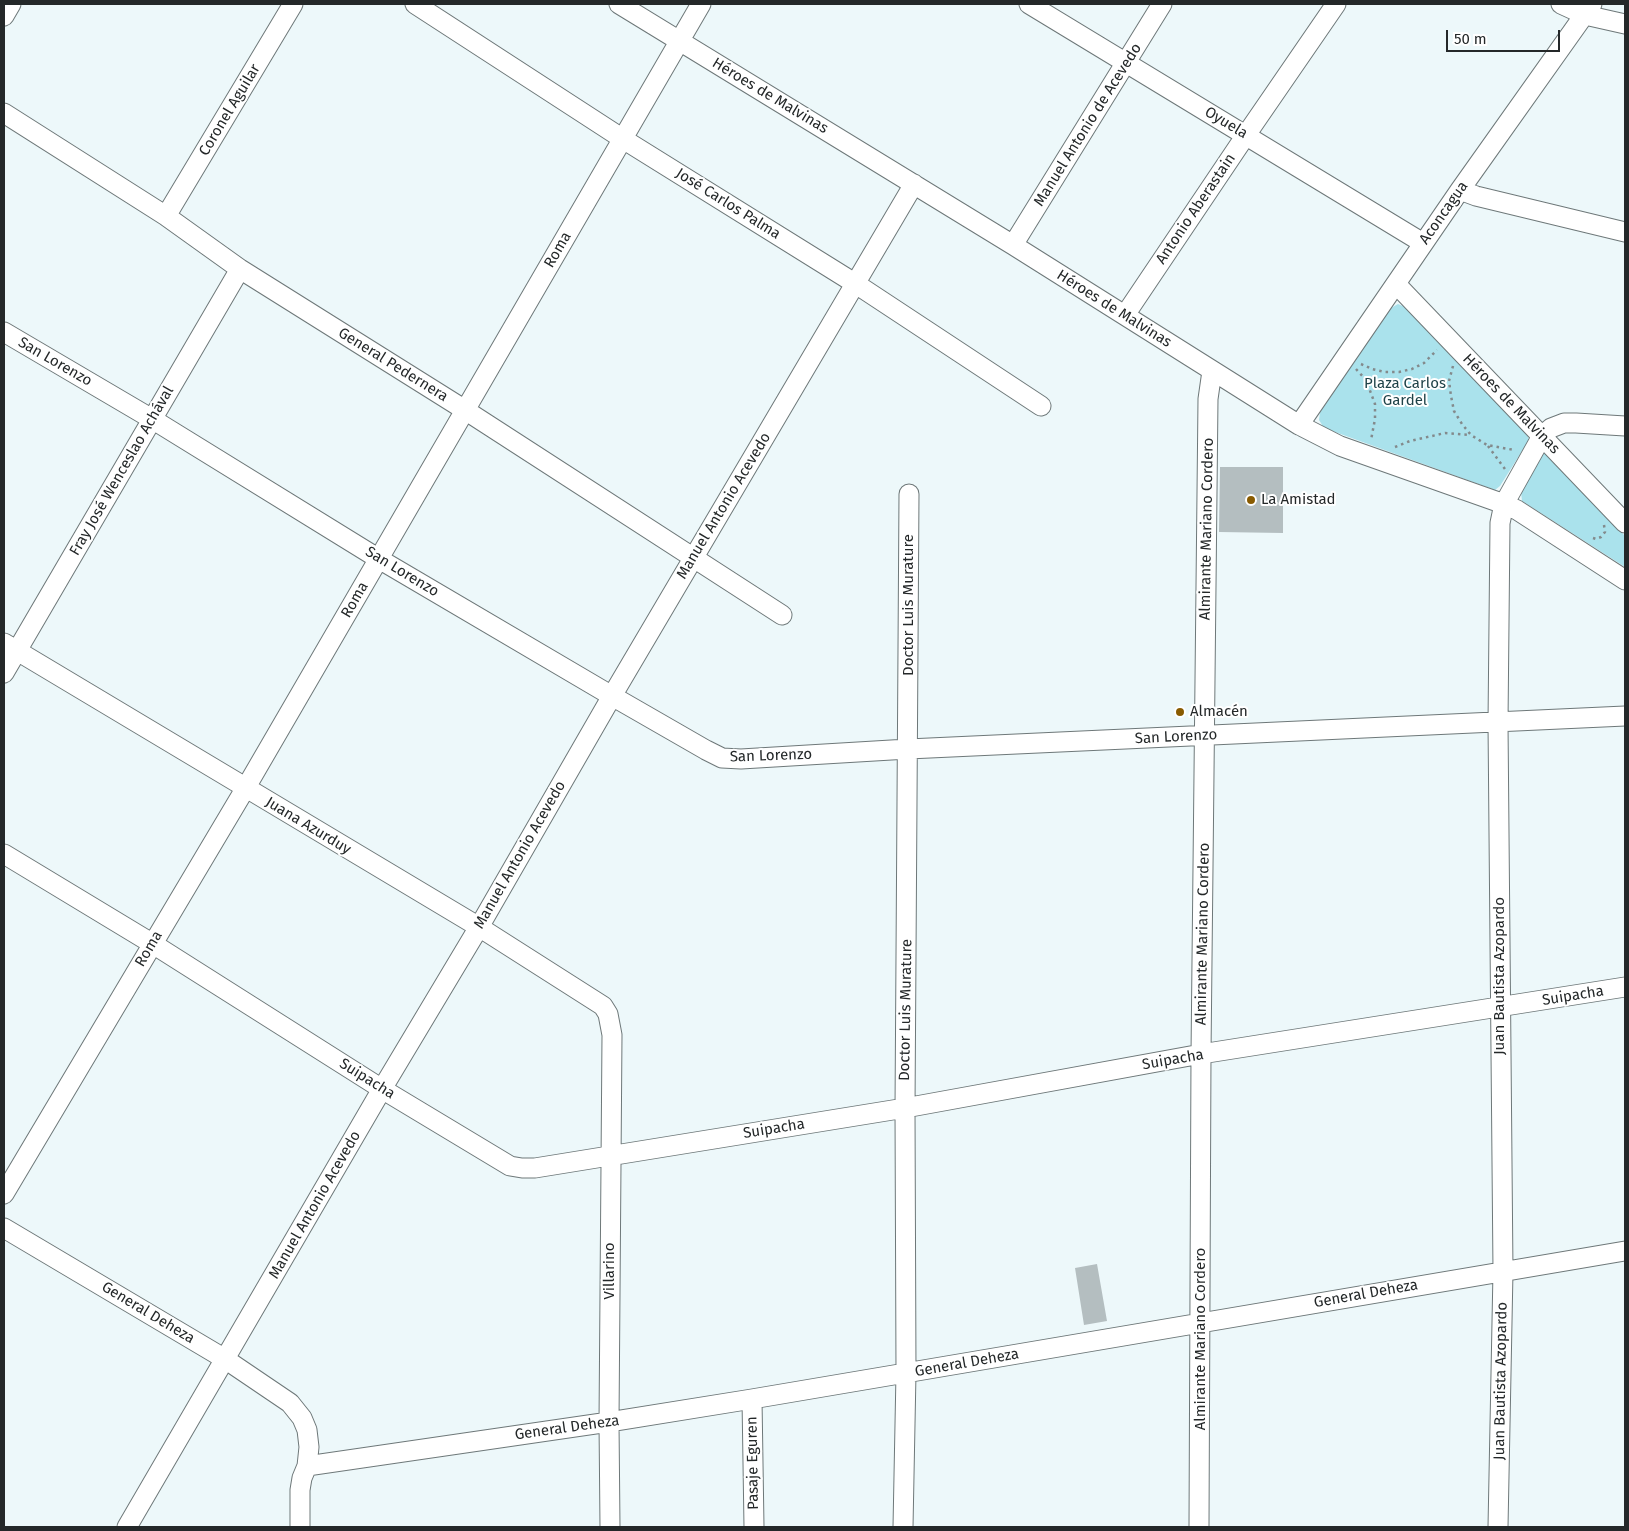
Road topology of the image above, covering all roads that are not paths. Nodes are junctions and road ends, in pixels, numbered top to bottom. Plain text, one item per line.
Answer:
1 (12, 4) edge
2 (293, 4) edge
3 (415, 4) edge
4 (620, 4) edge
5 (701, 4) edge
6 (1029, 4) edge
7 (1162, 4) edge
8 (1336, 4) edge
9 (1561, 4) edge
10 (1589, 9) edge
11 (4, 16) edge
12 (1625, 24) edge
13 (679, 41) junction
14 (1127, 63) junction
15 (4, 113) edge
16 (1246, 135) junction
17 (623, 138) junction
18 (914, 184) junction
19 (1460, 190) junction
20 (166, 216) junction
21 (1625, 232) edge
22 (1423, 243) junction
23 (1013, 245) junction
24 (240, 270) junction
25 (856, 284) junction
26 (1396, 284) junction
27 (1125, 315) junction
28 (4, 332) edge
29 (1212, 371) junction
30 (1041, 406) dead end
31 (465, 410) junction
32 (152, 419) junction
33 (1299, 425) junction
34 (1625, 426) edge
35 (1542, 436) junction
36 (909, 494) dead end
37 (1504, 504) junction
38 (1625, 523) edge
39 (693, 558) junction
40 (379, 559) junction
41 (1625, 580) edge
42 (782, 615) dead end
43 (10, 647) edge
44 (4, 672) edge
45 (612, 696) junction
46 (1625, 716) edge
47 (1498, 723) junction
48 (1205, 736) junction
49 (908, 749) junction
50 (245, 789) junction
51 (4, 854) edge
52 (479, 927) junction
53 (153, 944) junction
54 (1625, 988) edge
55 (1500, 1007) junction
56 (608, 1014) joint
57 (1201, 1054) junction
58 (382, 1089) junction
59 (905, 1108) junction
60 (611, 1155) junction
61 (4, 1194) edge
62 (4, 1228) edge
63 (1625, 1251) edge
64 (1503, 1271) junction
65 (1201, 1322) junction
66 (225, 1359) junction
67 (906, 1373) junction
68 (752, 1399) junction
69 (609, 1422) junction
70 (307, 1466) junction
71 (127, 1527) edge
72 (300, 1527) edge
73 (610, 1527) edge
74 (754, 1527) edge
75 (902, 1527) edge
76 (1199, 1527) edge
77 (1498, 1527) edge

1 - 11 street
2 - 20 street, Coronel Aguilar
3 - 17 street, José Carlos Palma
4 - 13 street, Héroes de Malvinas
5 - 13 street, Roma
6 - 14 street, Oyuela
7 - 14 street, Manuel Antonio de Acevedo
8 - 16 street, Antonio Aberastain
9 - 10 street
10 - 12 street
10 - 19 street, Aconcagua
13 - 17 street, Roma
13 - 18 street, Héroes de Malvinas
14 - 16 street, Oyuela
14 - 23 street, Manuel Antonio de Acevedo
15 - 20 street, General Pedernera
16 - 22 street, Oyuela
16 - 27 street, Antonio Aberastain
17 - 25 street, José Carlos Palma
17 - 31 street, Roma
18 - 23 street, Héroes de Malvinas
18 - 25 street, Manuel Antonio Acevedo
19 - 21 street
19 - 22 street, Aconcagua
20 - 24 street, General Pedernera
22 - 26 street, Aconcagua
23 - 27 street, Héroes de Malvinas
24 - 31 street, General Pedernera
24 - 32 street, Fray José Wenceslao Achával
25 - 30 street, José Carlos Palma
25 - 39 street, Manuel Antonio Acevedo
26 - 33 street, Aconcagua
26 - 35 street, Héroes de Malvinas
27 - 29 street, Héroes de Malvinas
28 - 32 street, San Lorenzo
29 - 33 street, Héroes de Malvinas
29 - 48 street, Almirante Mariano Cordero
31 - 39 street, General Pedernera
31 - 40 street, Roma
32 - 40 street, San Lorenzo
32 - 43 street, Fray José Wenceslao Achával
33 - 37 street, Héroes de Malvinas
34 - 35 street
35 - 37 street, Juan Bautista Azopardo
35 - 38 street, Héroes de Malvinas
36 - 49 street, Doctor Luis Murature
37 - 41 street, Héroes de Malvinas
37 - 47 street, Juan Bautista Azopardo
39 - 42 street, General Pedernera
39 - 45 street, Manuel Antonio Acevedo
40 - 45 street, San Lorenzo
40 - 50 street, Roma
43 - 44 street, Fray José Wenceslao Achával
43 - 50 street, Juana Azurduy
45 - 49 street, San Lorenzo
45 - 52 street, Manuel Antonio Acevedo
46 - 47 street, San Lorenzo
47 - 48 street, San Lorenzo
47 - 55 street, Juan Bautista Azopardo
48 - 49 street, San Lorenzo
48 - 57 street, Almirante Mariano Cordero
49 - 59 street, Doctor Luis Murature
50 - 52 street, Juana Azurduy
50 - 53 street, Roma
51 - 53 street, Suipacha
52 - 56 street, Juana Azurduy
52 - 58 street, Manuel Antonio Acevedo
53 - 58 street, Suipacha
53 - 61 street, Roma
54 - 55 street, Suipacha
55 - 57 street, Suipacha
55 - 64 street, Juan Bautista Azopardo
56 - 60 street, Villarino
57 - 59 street, Suipacha
57 - 65 street, Almirante Mariano Cordero
58 - 60 street, Suipacha
58 - 66 street, Manuel Antonio Acevedo
59 - 60 street, Suipacha
59 - 67 street, Doctor Luis Murature
60 - 69 street, Villarino
62 - 66 street, General Deheza
63 - 64 street, General Deheza
64 - 65 street, General Deheza
64 - 77 street, Juan Bautista Azopardo
65 - 67 street, General Deheza
65 - 76 street, Almirante Mariano Cordero
66 - 70 street, General Deheza
66 - 71 street, Manuel Antonio Acevedo
67 - 68 street, General Deheza
67 - 75 street, Doctor Luis Murature
68 - 69 street, General Deheza
68 - 74 street, Pasaje Eguren
69 - 70 street, General Deheza
69 - 73 street, Villarino
70 - 72 street

